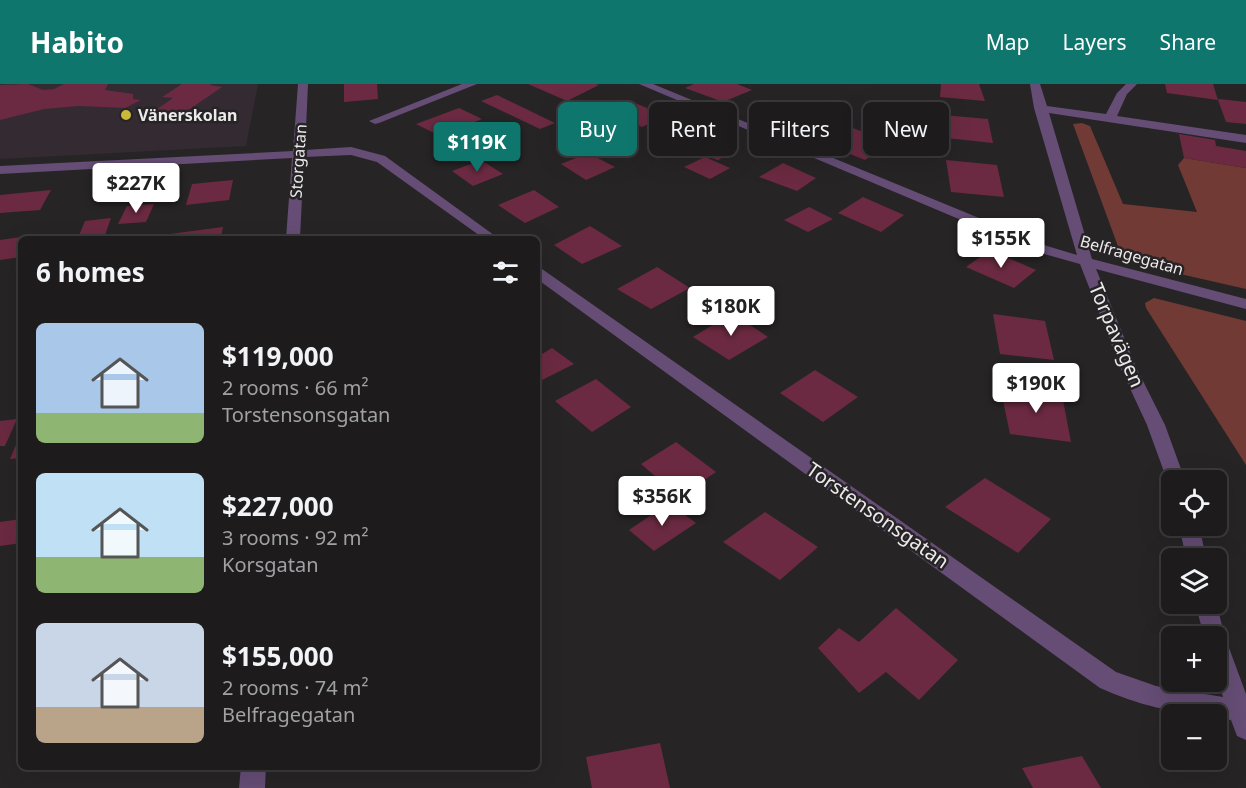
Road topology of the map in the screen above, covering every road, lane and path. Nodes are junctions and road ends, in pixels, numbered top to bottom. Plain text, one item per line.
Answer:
1 (303, 84) edge
2 (472, 84) edge
3 (644, 84) edge
4 (1035, 84) edge
5 (1132, 84) edge
6 (1040, 108) junction
7 (1110, 118) junction
8 (375, 121) dead end
9 (1246, 139) edge
10 (299, 153) junction
11 (0, 170) edge
12 (293, 236) edge
13 (487, 236) edge
14 (1086, 262) junction
15 (540, 274) edge
16 (1246, 304) edge
17 (1172, 470) edge
18 (1227, 674) edge
19 (1242, 719) edge
20 (254, 770) edge
21 (252, 788) edge

1 - 10 street, Storgatan
2 - 8 street
3 - 14 street, Belfragegatan
4 - 6 street, Torpavägen
5 - 7 street
6 - 7 street
6 - 14 street, Torpavägen
7 - 9 street
10 - 11 street
10 - 12 street, Storgatan
10 - 13 street
14 - 16 street, Belfragegatan
14 - 17 street, Torpavägen
15 - 19 street, Torstensonsgatan
18 - 19 street
20 - 21 street

